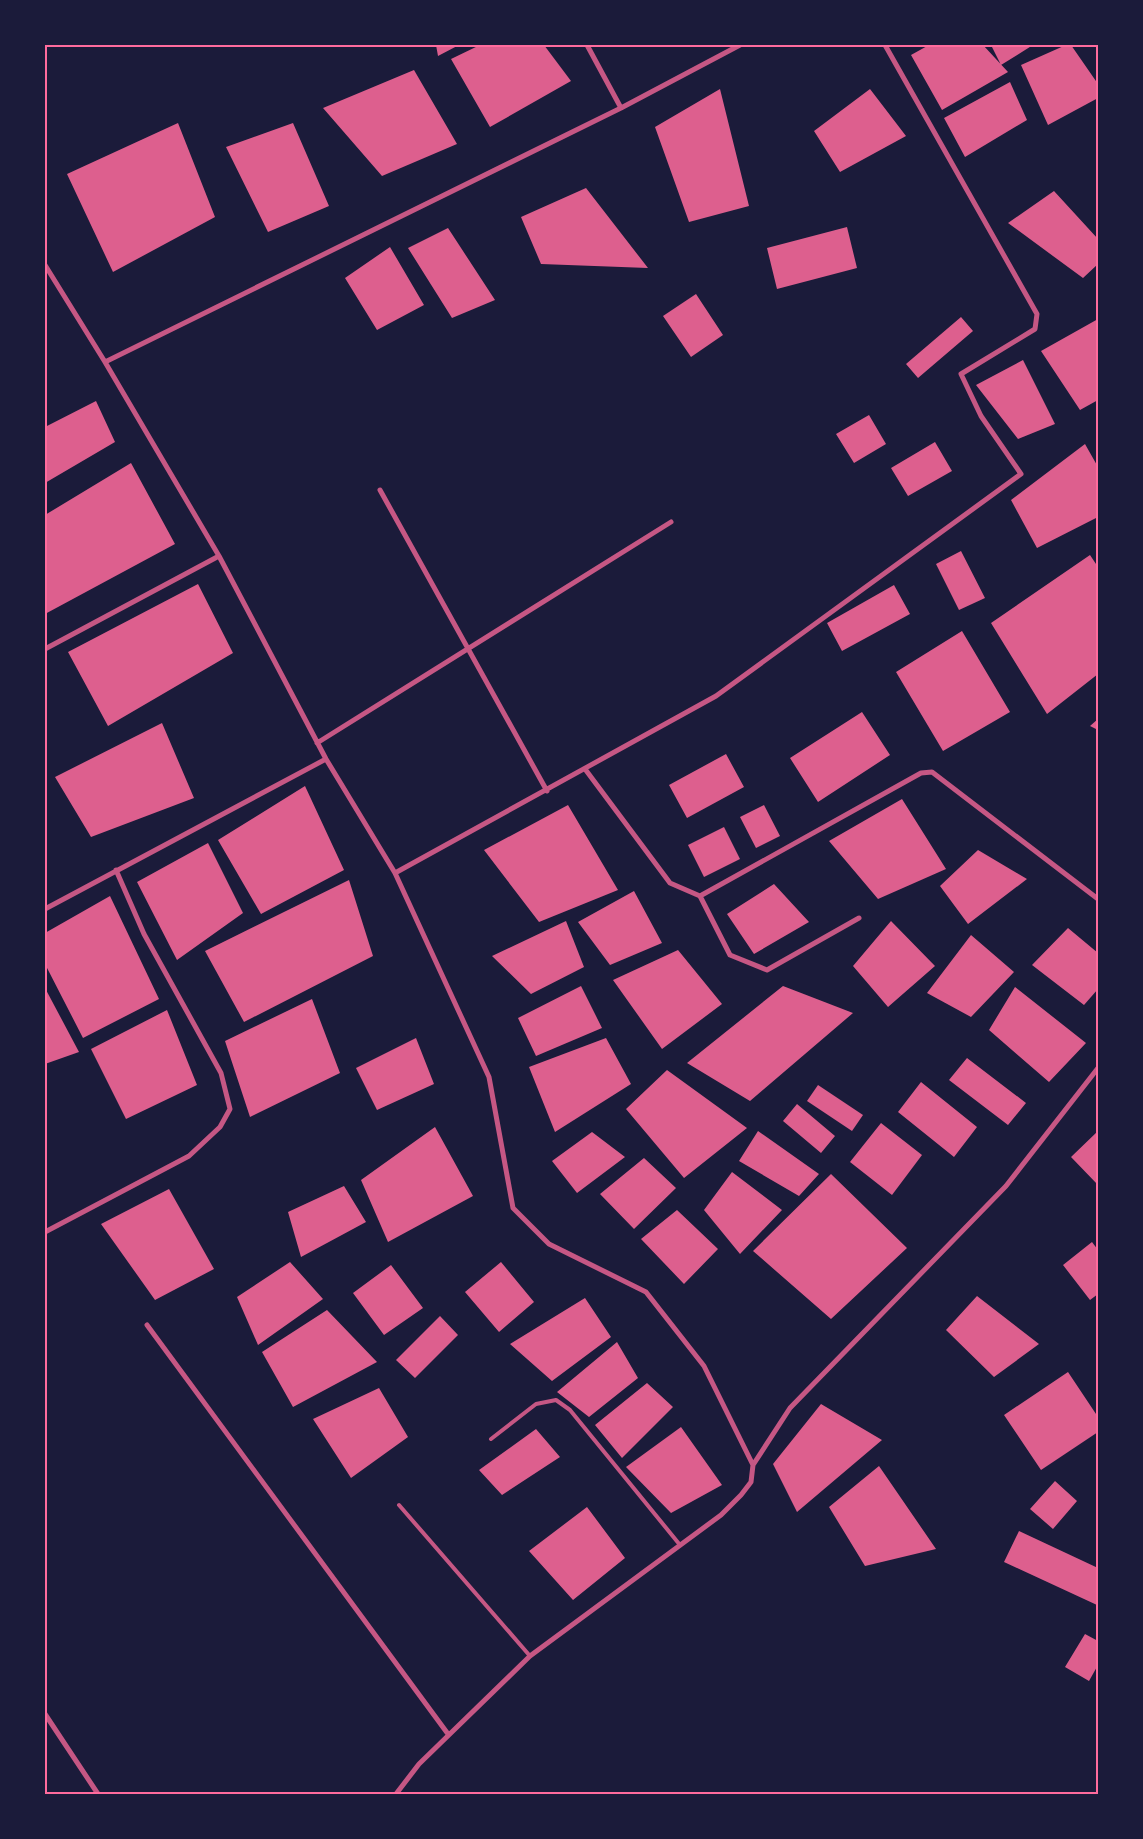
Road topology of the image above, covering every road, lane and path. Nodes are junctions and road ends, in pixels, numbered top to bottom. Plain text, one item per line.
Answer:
1 (587, 45) edge
2 (740, 45) edge
3 (884, 45) edge
4 (621, 108) junction
5 (45, 265) edge
6 (105, 362) junction
7 (380, 490) dead end
8 (671, 522) dead end
9 (219, 556) junction
10 (468, 648) junction
11 (45, 649) edge
12 (317, 743) junction
13 (326, 759) junction
14 (585, 770) junction
15 (547, 791) junction
16 (116, 870) junction
17 (395, 874) junction
18 (700, 896) junction
19 (1098, 899) edge
20 (45, 909) edge
21 (859, 918) dead end
22 (1098, 1068) edge
23 (45, 1232) edge
24 (148, 1325) dead end
25 (491, 1440) dead end
26 (753, 1465) junction
27 (399, 1505) dead end
28 (680, 1544) junction
29 (530, 1656) junction
30 (45, 1714) edge
31 (448, 1734) junction
32 (98, 1794) edge
33 (396, 1794) edge

1 - 4 street
2 - 4 street
3 - 14 street
4 - 6 street
5 - 6 street
6 - 9 street
7 - 10 street
8 - 10 street
9 - 11 street
9 - 12 street
10 - 12 street
10 - 15 street
12 - 13 street
13 - 16 street
13 - 17 street
14 - 15 street
14 - 18 street
15 - 17 street
16 - 20 street
16 - 23 street
17 - 26 street
18 - 19 street
18 - 21 street
22 - 26 street
24 - 31 street
25 - 28 lane
26 - 28 street
27 - 29 lane
28 - 29 street
29 - 31 street
30 - 32 street
31 - 33 street

